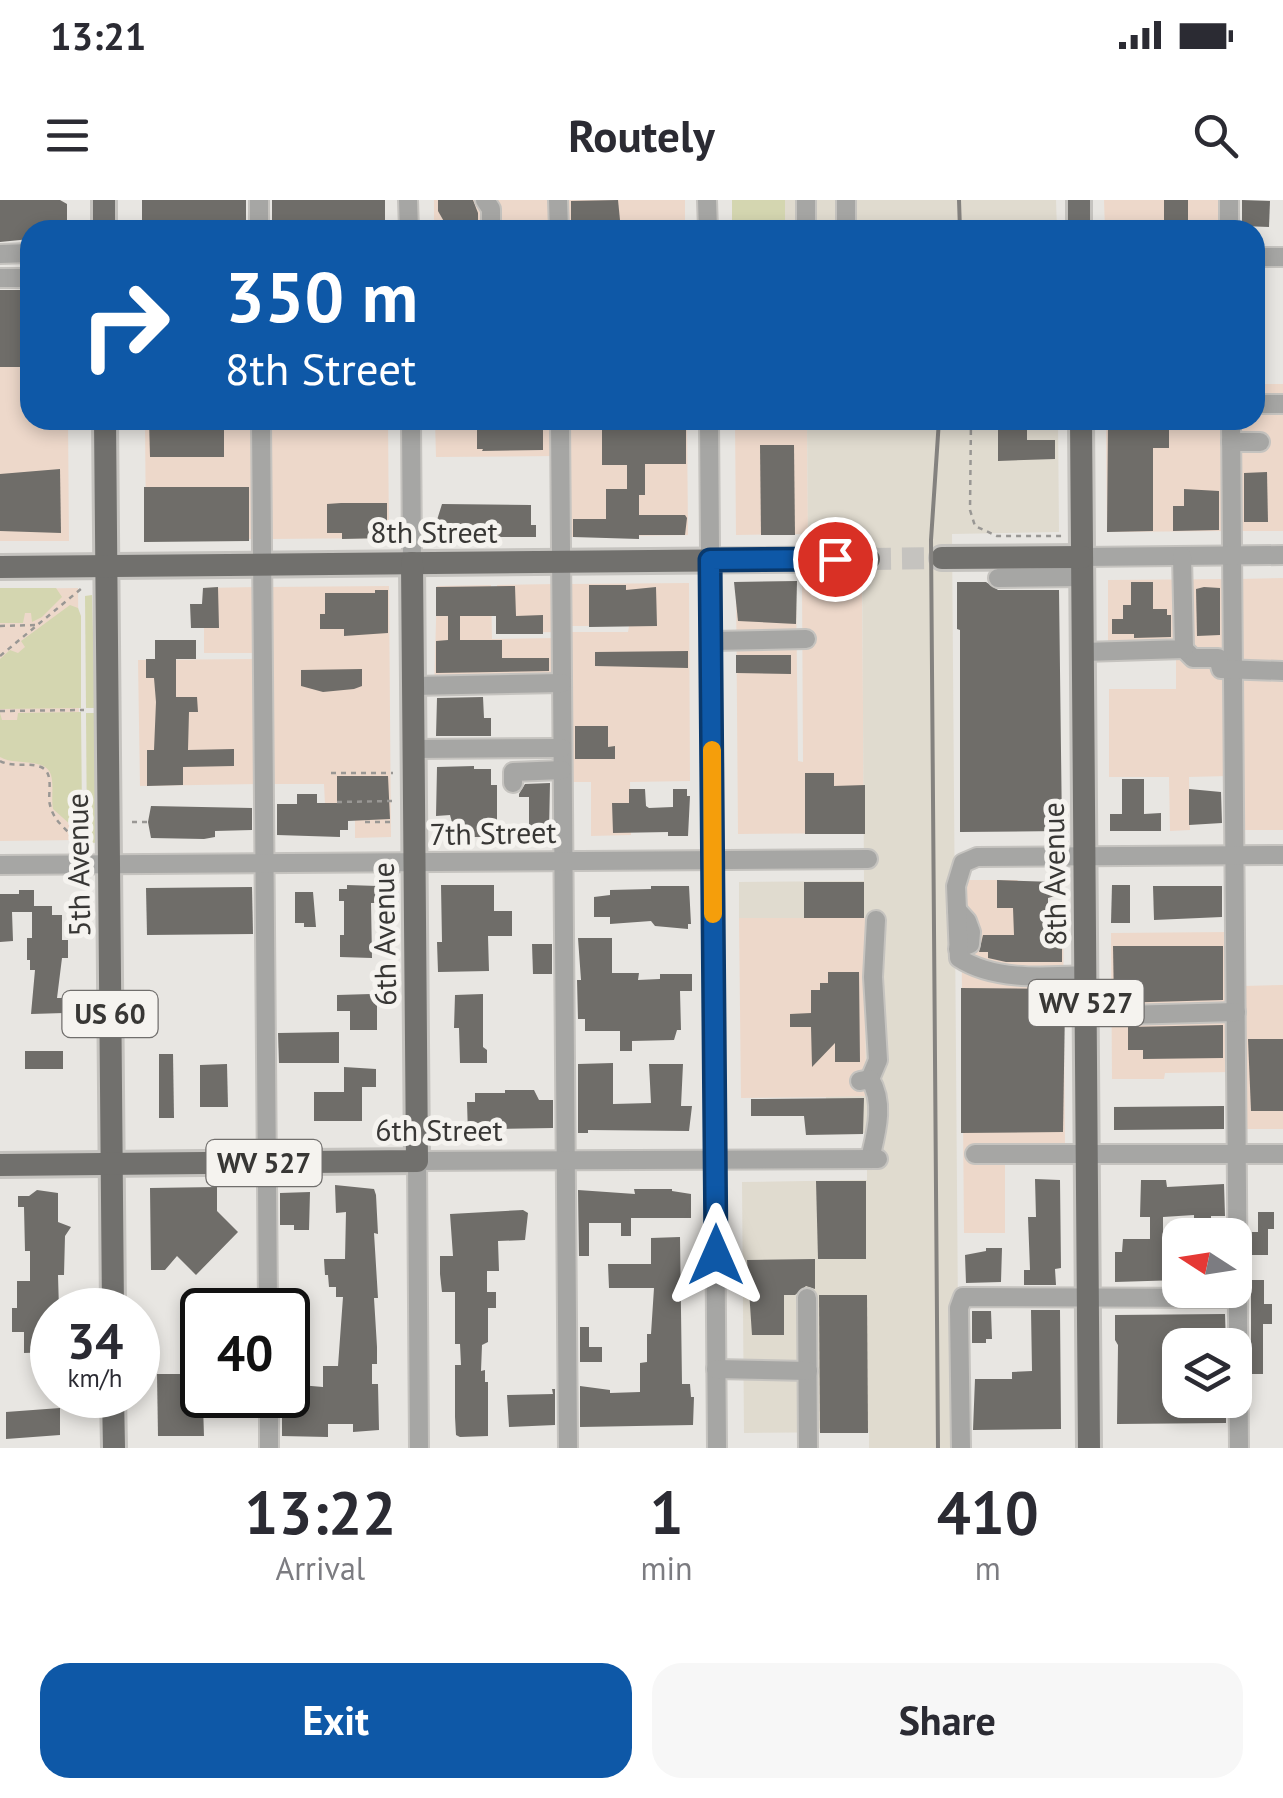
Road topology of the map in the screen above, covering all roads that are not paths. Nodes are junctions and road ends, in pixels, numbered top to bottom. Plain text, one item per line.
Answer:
1 (105, 430) edge
2 (262, 430) edge
3 (411, 430) edge
4 (560, 430) edge
5 (709, 430) edge
6 (1080, 430) edge
7 (1231, 430) edge
8 (1231, 442) junction
9 (1260, 442) dead end
10 (1283, 555) edge
11 (1182, 556) junction
12 (1232, 556) junction
13 (1082, 557) junction
14 (942, 558) tunnel mouth
15 (869, 559) tunnel mouth
16 (710, 560) junction
17 (561, 562) junction
18 (412, 563) junction
19 (262, 564) junction
20 (106, 566) junction
21 (0, 567) edge
22 (998, 578) dead end
23 (806, 640) dead end
24 (712, 641) junction
25 (1233, 645) junction
26 (1184, 649) junction
27 (1082, 652) junction
28 (1218, 658) junction
29 (1233, 671) junction
30 (1283, 671) edge
31 (562, 682) junction
32 (413, 686) junction
33 (562, 748) junction
34 (413, 749) junction
35 (562, 770) junction
36 (513, 783) dead end
37 (1283, 855) edge
38 (1085, 856) junction
39 (1234, 856) junction
40 (868, 858) dead end
41 (713, 860) junction
42 (563, 861) junction
43 (264, 862) junction
44 (414, 862) junction
45 (0, 864) edge
46 (108, 864) junction
47 (876, 920) dead end
48 (1086, 975) junction
49 (1236, 1012) junction
50 (1086, 1016) junction
51 (975, 1154) dead end
52 (1237, 1154) junction
53 (1283, 1154) edge
54 (1088, 1156) junction
55 (715, 1159) junction
56 (566, 1160) junction
57 (417, 1161) junction
58 (267, 1162) junction
59 (111, 1164) junction
60 (0, 1165) edge
61 (1237, 1218) edge
62 (112, 1288) edge
63 (268, 1288) edge
64 (807, 1298) dead end
65 (1088, 1298) junction
66 (1162, 1298) edge
67 (1238, 1308) edge
68 (716, 1369) junction
69 (808, 1371) junction
70 (113, 1418) edge
71 (269, 1418) edge
72 (114, 1448) edge
73 (269, 1448) edge
74 (419, 1448) edge
75 (568, 1448) edge
76 (717, 1448) edge
77 (808, 1448) edge
78 (961, 1448) edge
79 (1090, 1448) edge
80 (1239, 1448) edge

1 - 20 main road, 5th Avenue / US 60
2 - 19 street
3 - 18 street, 6th Avenue
4 - 17 street
5 - 16 street
6 - 13 main road, 8th Avenue
7 - 8 street
8 - 9 street
8 - 12 street
10 - 12 street
11 - 12 street
11 - 13 street
11 - 26 street
12 - 25 street
13 - 14 main road
13 - 22 street
13 - 27 main road, 8th Avenue / WV 527
15 - 16 main road, 8th Street
16 - 17 main road, 8th Street
16 - 24 street
17 - 18 main road, 8th Street
17 - 31 street
18 - 19 main road, 8th Street
18 - 32 main road, 6th Avenue
19 - 20 main road, 8th Street
19 - 43 street
20 - 21 main road, 8th Street
20 - 46 main road, 5th Avenue / US 60
23 - 24 street
24 - 41 street
25 - 28 street
25 - 29 street
26 - 27 street
26 - 28 street
27 - 38 main road, 8th Avenue / WV 527
28 - 29 street
29 - 30 street
29 - 39 street
31 - 32 street
31 - 33 street
32 - 34 main road, 6th Avenue
33 - 34 street
33 - 35 street
34 - 44 main road, 6th Avenue
35 - 36 street
35 - 42 street
37 - 39 street
38 - 39 street
38 - 48 main road, 8th Avenue / WV 527
38 - 48 street
39 - 49 street
40 - 41 street, 7th Street
41 - 42 street, 7th Street
41 - 55 street
42 - 44 street, 7th Street
42 - 56 street
43 - 44 street, 7th Street
43 - 46 street, 7th Street
43 - 58 street
44 - 57 main road, 6th Avenue
45 - 46 street, 7th Street
46 - 59 main road, 5th Avenue / US 60
47 - 55 street, 6th Street
48 - 50 main road, 8th Avenue / WV 527
49 - 50 street
49 - 52 street
50 - 54 main road, 8th Avenue / WV 527
51 - 54 street
52 - 53 street
52 - 54 street
52 - 61 street
54 - 65 main road, 8th Avenue / WV 527
55 - 56 street, 6th Street
55 - 68 street
56 - 57 street, 6th Street
56 - 75 street
57 - 58 main road, 6th Street / WV 527
57 - 74 street, 6th Avenue
58 - 59 main road, 6th Street / WV 527
58 - 63 street
59 - 60 main road, 6th Street / WV 527
59 - 62 main road, 5th Avenue / US 60
64 - 69 street
65 - 66 street
65 - 78 street
65 - 79 main road, 8th Avenue / WV 527
67 - 80 street
68 - 69 street
68 - 76 street
69 - 77 street
70 - 72 main road
71 - 73 street

